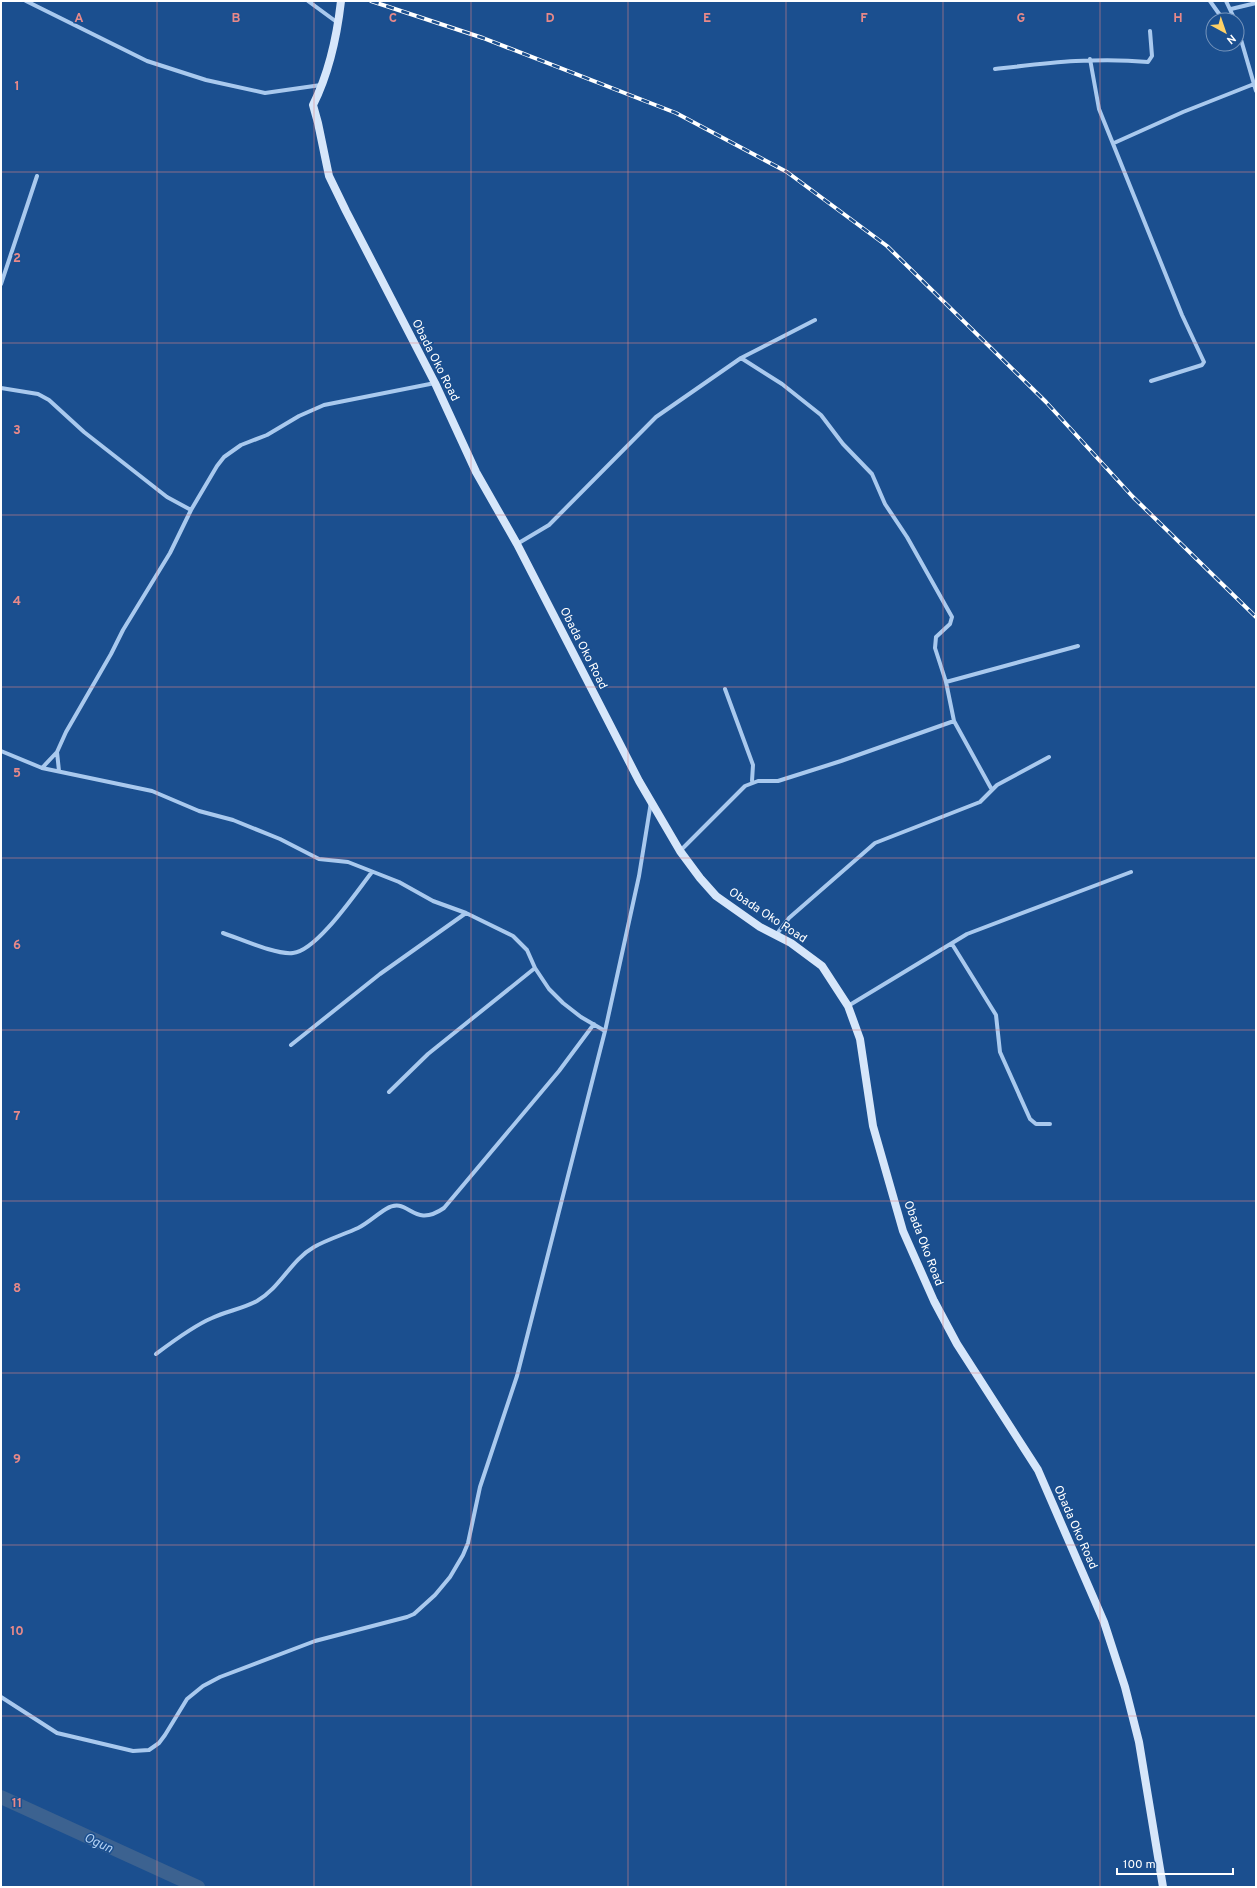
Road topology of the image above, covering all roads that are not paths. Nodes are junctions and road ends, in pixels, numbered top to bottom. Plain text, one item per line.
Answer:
1 (26, 1) edge
2 (308, 1) edge
3 (341, 1) edge
4 (1210, 1) edge
5 (1226, 1) edge
6 (1256, 3) edge
7 (1232, 9) junction
8 (1218, 12) edge
9 (1233, 12) edge
10 (339, 23) junction
11 (1150, 31) dead end
12 (1245, 52) edge
13 (1090, 59) junction
14 (995, 69) dead end
15 (1254, 84) junction
16 (323, 85) junction
17 (1256, 91) edge
18 (1114, 143) junction
19 (38, 176) dead end
20 (1, 284) edge
21 (815, 320) dead end
22 (741, 358) junction
23 (1151, 381) dead end
24 (435, 383) junction
25 (1, 388) edge
26 (191, 510) junction
27 (516, 544) junction
28 (1078, 646) dead end
29 (946, 682) junction
30 (725, 689) dead end
31 (954, 721) junction
32 (1, 751) edge
33 (58, 752) junction
34 (1049, 757) dead end
35 (42, 768) junction
36 (59, 771) junction
37 (752, 781) junction
38 (992, 790) junction
39 (651, 802) junction
40 (680, 851) junction
41 (372, 872) junction
42 (1131, 872) dead end
43 (466, 913) junction
44 (223, 933) dead end
45 (776, 935) junction
46 (952, 944) junction
47 (535, 968) junction
48 (848, 1006) junction
49 (594, 1024) junction
50 (605, 1031) junction
51 (291, 1045) dead end
52 (389, 1092) dead end
53 (1050, 1124) dead end
54 (156, 1354) dead end
55 (1, 1697) edge
56 (1163, 1887) edge

1 - 16 street
2 - 10 street
3 - 10 main road, Obada Oko Road
4 - 8 street
5 - 7 street
6 - 7 street
7 - 9 street
10 - 16 main road, Obada Oko Road
11 - 13 street
12 - 15 street
13 - 14 street
13 - 18 street
15 - 17 street
15 - 18 street
16 - 24 main road, Obada Oko Road
18 - 23 street
19 - 20 street
21 - 22 street
22 - 27 street
22 - 29 street
24 - 26 street
24 - 27 main road, Obada Oko Road
25 - 26 street
26 - 33 street
27 - 39 main road, Obada Oko Road
28 - 29 street
29 - 31 street
30 - 37 street
31 - 37 street
31 - 38 street
32 - 35 street
33 - 35 street
33 - 36 street
34 - 38 street
35 - 36 street
36 - 41 street
37 - 40 street
38 - 45 street
39 - 40 main road, Obada Oko Road
39 - 50 street
40 - 45 main road, Obada Oko Road
41 - 43 street
41 - 44 street
42 - 46 street
43 - 47 street
43 - 51 street
45 - 48 main road, Obada Oko Road
46 - 48 street
46 - 53 street
47 - 49 street
47 - 52 street
48 - 56 main road, Obada Oko Road
49 - 50 street
49 - 54 street
50 - 55 street

